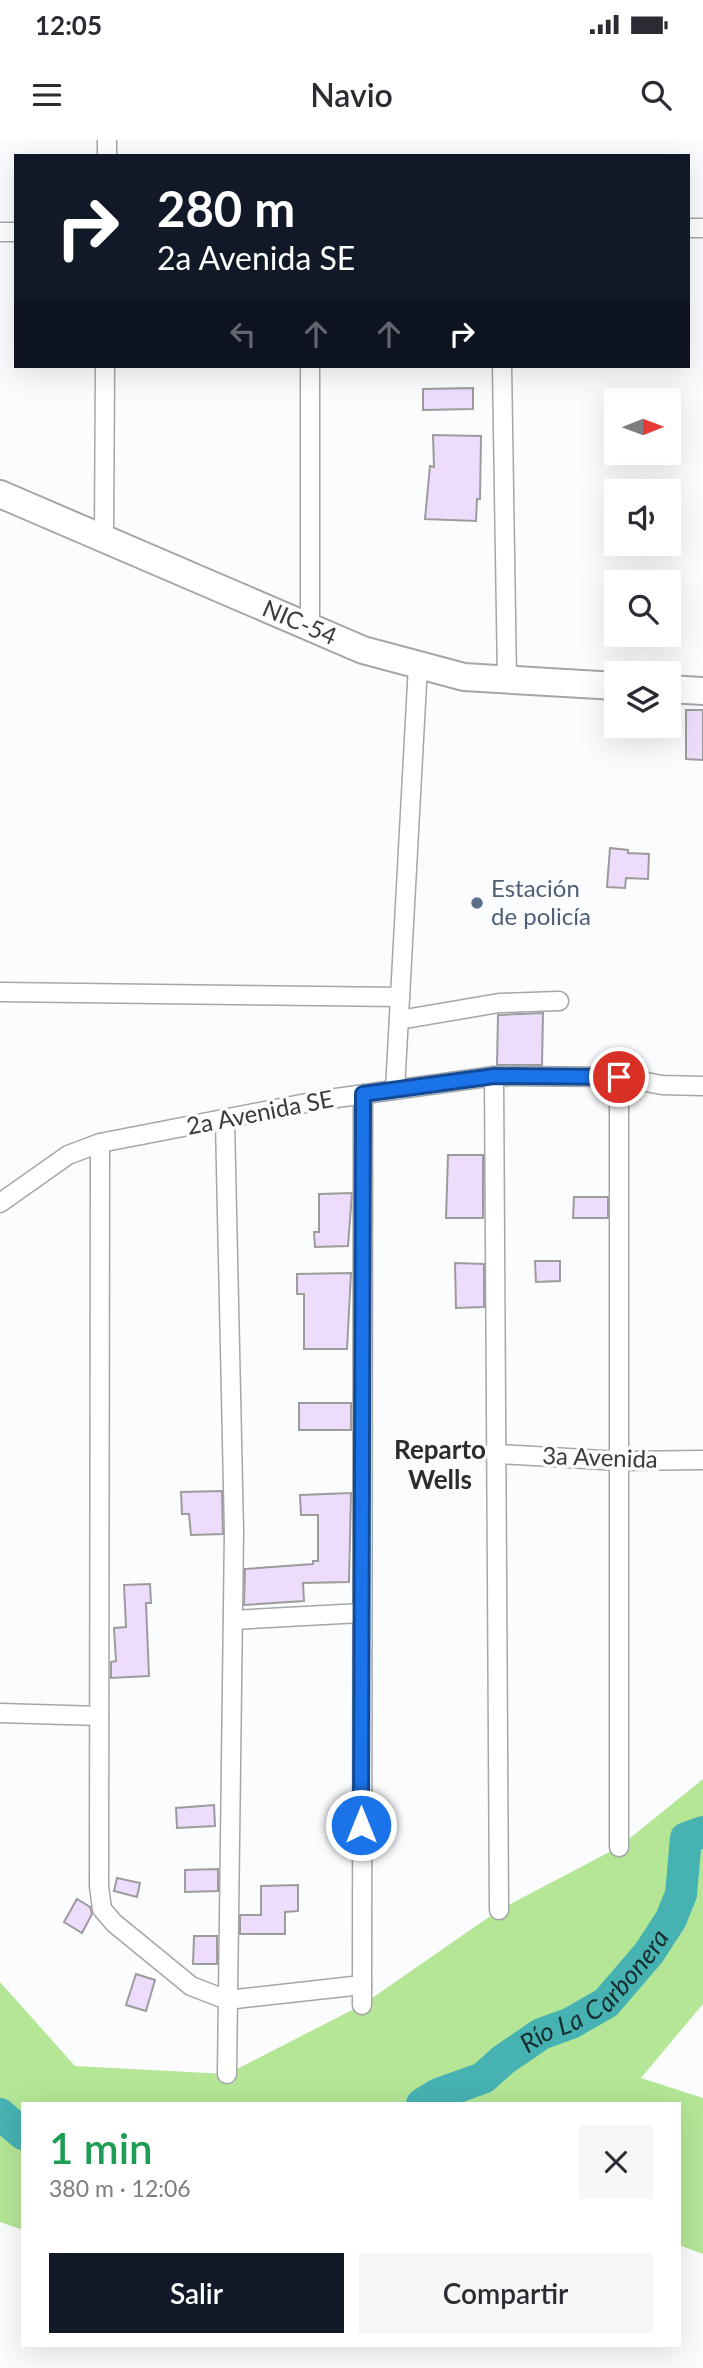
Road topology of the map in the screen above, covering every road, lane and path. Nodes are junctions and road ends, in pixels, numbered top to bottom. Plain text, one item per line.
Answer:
1 (105, 368) edge
2 (310, 368) edge
3 (502, 368) edge
4 (0, 494) edge
5 (104, 539) junction
6 (310, 627) junction
7 (418, 665) junction
8 (507, 680) junction
9 (604, 685) edge
10 (681, 690) edge
11 (703, 691) edge
12 (0, 992) edge
13 (400, 997) junction
14 (559, 1001) dead end
15 (398, 1020) junction
16 (494, 1076) junction
17 (619, 1077) junction
18 (703, 1086) edge
19 (395, 1090) junction
20 (363, 1094) junction
21 (225, 1121) junction
22 (100, 1143) junction
23 (0, 1203) edge
24 (498, 1454) junction
25 (703, 1460) edge
26 (620, 1461) junction
27 (360, 1613) junction
28 (233, 1620) junction
29 (0, 1713) edge
30 (99, 1716) junction
31 (619, 1847) dead end
32 (499, 1910) dead end
33 (362, 1985) junction
34 (227, 2000) junction
35 (362, 2005) dead end
36 (227, 2074) dead end

1 - 5 street
2 - 6 street
3 - 8 street
4 - 5 main road, NIC-54 / NIC-54
5 - 6 main road, NIC-54 / NIC-54
6 - 7 main road, NIC-54 / NIC-54
7 - 8 main road, NIC-54 / NIC-54
7 - 13 street
8 - 9 main road, NIC-54 / NIC-54
10 - 11 main road
12 - 13 street
13 - 15 street
14 - 15 street
15 - 19 street
16 - 17 street, 2a Avenida SE
16 - 19 street, 2a Avenida SE
16 - 24 street
17 - 18 street, 2a Avenida SE
17 - 26 street
19 - 20 street, 2a Avenida SE
20 - 21 street, 2a Avenida SE
20 - 27 street
21 - 22 street, 2a Avenida SE
21 - 28 street
22 - 23 street, 2a Avenida SE
22 - 30 street
24 - 26 street, 3a Avenida
24 - 32 street
25 - 26 street, 3a Avenida
26 - 31 street
27 - 28 street
27 - 33 street
28 - 34 street
29 - 30 street
30 - 34 street
33 - 34 street
33 - 35 street
34 - 36 street

